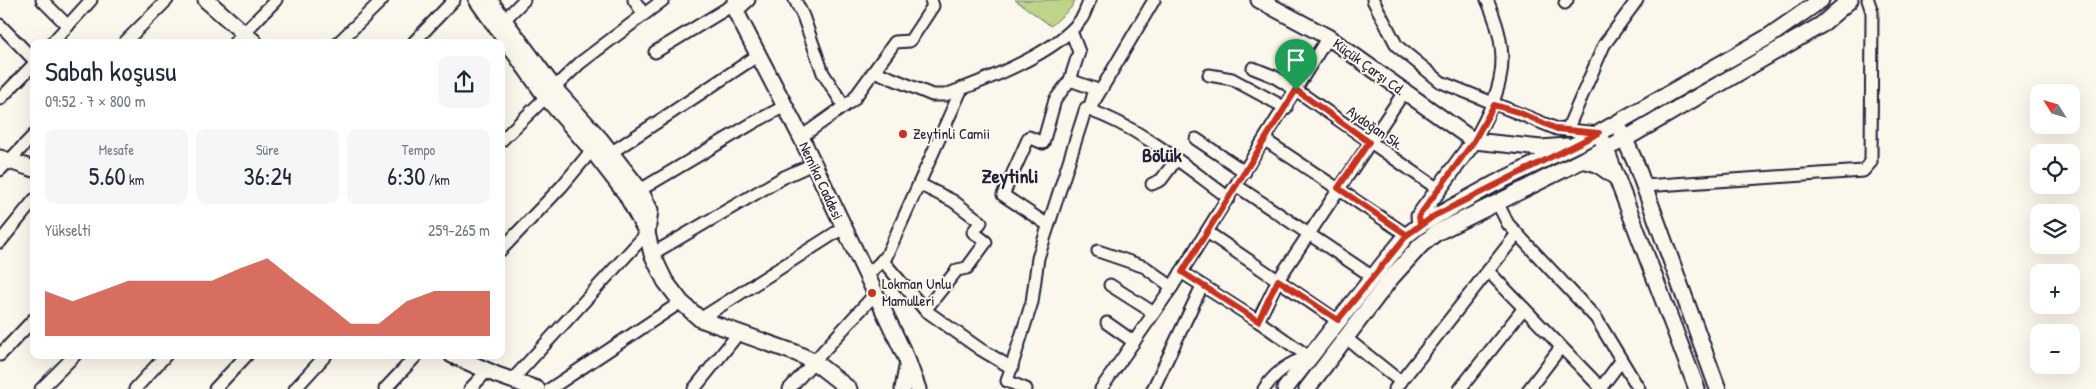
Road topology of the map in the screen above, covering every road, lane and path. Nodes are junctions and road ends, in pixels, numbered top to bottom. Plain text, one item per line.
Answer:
1 (42, 0) edge
2 (91, 0) edge
3 (167, 0) edge
4 (206, 0) edge
5 (276, 0) edge
6 (382, 0) edge
7 (454, 0) edge
8 (477, 0) edge
9 (489, 0) edge
10 (524, 0) edge
11 (634, 0) edge
12 (664, 0) edge
13 (795, 0) edge
14 (931, 0) edge
15 (1090, 0) edge
16 (1154, 0) edge
17 (1259, 0) edge
18 (1373, 0) edge
19 (1487, 0) edge
20 (1636, 0) edge
21 (1821, 0) edge
22 (1850, 0) edge
23 (1868, 0) edge
24 (739, 4) edge
25 (643, 13) junction
26 (504, 20) junction
27 (0, 25) edge
28 (68, 26) junction
29 (1071, 31) junction
30 (1328, 37) junction
31 (56, 39) edge
32 (128, 39) edge
33 (244, 39) edge
34 (342, 39) edge
35 (417, 39) edge
36 (500, 39) edge
37 (505, 46) edge
38 (655, 52) dead end
39 (30, 56) edge
40 (757, 56) junction
41 (30, 68) edge
42 (1253, 68) dead end
43 (874, 71) junction
44 (1209, 75) dead end
45 (1070, 80) junction
46 (962, 88) junction
47 (1296, 90) junction
48 (550, 92) junction
49 (1404, 92) junction
50 (0, 99) edge
51 (1494, 105) junction
52 (785, 106) junction
53 (844, 106) junction
54 (1286, 108) junction
55 (1088, 110) junction
56 (1617, 123) junction
57 (1643, 128) junction
58 (1567, 130) junction
59 (1599, 133) junction
60 (505, 137) edge
61 (800, 137) junction
62 (30, 139) edge
63 (1196, 139) dead end
64 (1625, 139) junction
65 (1265, 140) junction
66 (1474, 141) junction
67 (1369, 142) junction
68 (1580, 144) junction
69 (1606, 147) junction
70 (601, 150) junction
71 (1176, 160) junction
72 (1583, 160) junction
73 (3, 163) edge
74 (813, 164) junction
75 (1636, 164) junction
76 (30, 169) edge
77 (1245, 172) junction
78 (1617, 178) junction
79 (919, 184) junction
80 (1152, 184) dead end
81 (1237, 186) junction
82 (1644, 186) junction
83 (1338, 188) junction
84 (1438, 189) junction
85 (640, 190) junction
86 (1229, 198) junction
87 (1497, 202) junction
88 (30, 205) edge
89 (1048, 225) junction
90 (1420, 225) junction
91 (844, 228) junction
92 (1207, 232) junction
93 (647, 233) junction
94 (1517, 234) junction
95 (1309, 235) junction
96 (1407, 235) junction
97 (0, 242) edge
98 (505, 246) edge
99 (1098, 251) dead end
100 (652, 254) junction
101 (882, 260) junction
102 (1488, 271) junction
103 (1182, 272) junction
104 (866, 276) junction
105 (1373, 277) junction
106 (1278, 280) junction
107 (1110, 285) dead end
108 (1202, 286) junction
109 (1172, 287) junction
110 (875, 294) junction
111 (681, 302) junction
112 (1524, 308) junction
113 (925, 310) junction
114 (1154, 313) junction
115 (700, 319) junction
116 (1338, 320) junction
117 (1258, 321) junction
118 (1107, 322) dead end
119 (30, 323) edge
120 (738, 334) junction
121 (1346, 338) junction
122 (1134, 342) junction
123 (1561, 347) junction
124 (0, 355) edge
125 (1309, 357) junction
126 (71, 359) edge
127 (162, 359) edge
128 (243, 359) edge
129 (322, 359) edge
130 (413, 359) edge
131 (462, 359) edge
132 (812, 361) junction
133 (1621, 361) junction
134 (908, 362) junction
135 (1012, 368) junction
136 (488, 370) junction
137 (513, 379) junction
138 (1398, 386) edge
139 (1012, 387) edge
140 (1601, 388) edge
141 (41, 389) edge
142 (135, 389) edge
143 (215, 389) edge
144 (295, 389) edge
145 (385, 389) edge
146 (470, 389) edge
147 (537, 389) edge
148 (550, 389) edge
149 (694, 389) edge
150 (789, 389) edge
151 (849, 389) edge
152 (902, 389) edge
153 (918, 389) edge
154 (1026, 389) edge
155 (1101, 389) edge
156 (1153, 389) edge
157 (1264, 389) edge
158 (1285, 389) edge
159 (1307, 389) edge
160 (1460, 389) edge
161 (1528, 389) edge
162 (1639, 389) edge
163 (1697, 389) edge
164 (1718, 389) edge

1 - 28 street
2 - 28 street
3 - 32 street
4 - 33 main road
5 - 33 street
6 - 34 street
7 - 35 street
8 - 36 main road
9 - 26 main road
10 - 26 street
11 - 25 street
12 - 25 street
13 - 53 street
14 - 43 street
15 - 29 street
16 - 55 street
17 - 30 main road, Küçük Çarşı Cd.
18 - 51 street
19 - 51 street
20 - 58 street
21 - 56 main road
22 - 57 main road
23 - 82 street
24 - 38 street
24 - 40 main road, Nemika Caddesi
25 - 48 street
26 - 48 main road
27 - 39 street
28 - 31 street
29 - 45 street
29 - 46 street
30 - 47 street
30 - 49 main road, Küçük Çarşı Cd.
37 - 48 main road
40 - 52 main road, Nemika Caddesi
40 - 70 street
41 - 50 street
42 - 47 street, Aydoğan Sk.
43 - 46 street
43 - 53 street
44 - 54 street
45 - 55 street
45 - 89 street
46 - 79 street
47 - 54 street
47 - 67 street, Aydoğan Sk.
48 - 60 street
48 - 70 main road
49 - 66 main road, Küçük Çarşı Cd.
49 - 67 street
51 - 58 street
51 - 66 street
52 - 61 main road, Nemika Caddesi
52 - 85 street
53 - 61 street
54 - 65 street
55 - 71 street
55 - 89 street
56 - 59 main road
56 - 64 main road
57 - 64 main road
57 - 75 main road
58 - 59 street
59 - 68 main road
59 - 69 main road
61 - 74 main road, Nemika Caddesi
62 - 73 street
63 - 77 street
64 - 69 main road
64 - 75 main road
65 - 77 street
65 - 83 street
66 - 68 main road
66 - 84 main road
67 - 83 street
67 - 84 street, Aydoğan Sk.
68 - 90 main road
69 - 72 main road
69 - 78 main road
70 - 85 main road
70 - 93 main road
70 - 98 street
71 - 80 street
71 - 86 street
72 - 78 main road
72 - 87 main road
73 - 76 main road
74 - 91 main road, Nemika Caddesi
74 - 100 street
75 - 82 main road
77 - 81 street
78 - 163 main road
79 - 101 street
79 - 113 street
81 - 86 street
81 - 95 street
82 - 164 main road
83 - 95 street
83 - 96 street
84 - 90 main road
85 - 93 main road
86 - 92 street
87 - 94 street
87 - 121 main road
88 - 97 street
89 - 135 street
90 - 96 main road
91 - 104 main road, Nemika Caddesi
91 - 115 street
92 - 103 street
92 - 106 street
93 - 100 main road
93 - 137 street
94 - 102 street
94 - 133 street
95 - 105 street
95 - 106 street
96 - 105 main road
99 - 109 street
100 - 111 main road
101 - 104 street
101 - 113 street
102 - 112 street
102 - 138 street
103 - 108 street
103 - 109 street
104 - 110 main road, Nemika Caddesi
105 - 116 main road
106 - 116 street
106 - 117 street
107 - 114 street
108 - 117 street
108 - 156 street
109 - 114 street
110 - 132 street
110 - 134 main road, Nemika Caddesi
111 - 115 main road
111 - 148 street
112 - 123 street
112 - 160 street
113 - 135 street
114 - 122 street
115 - 120 main road
116 - 125 main road
117 - 125 street
118 - 122 street
119 - 124 street
120 - 132 main road
120 - 149 street
121 - 138 street
121 - 159 main road
122 - 155 street
123 - 140 street
123 - 161 street
125 - 157 street
125 - 158 main road
126 - 141 street
127 - 142 street
128 - 143 street
129 - 144 street
130 - 145 street
131 - 136 main road
132 - 150 street
132 - 151 main road
133 - 140 street
133 - 162 street
134 - 152 main road
134 - 153 main road, Nemika Caddesi
135 - 139 street
136 - 137 main road
136 - 146 street
137 - 147 main road
139 - 154 street

